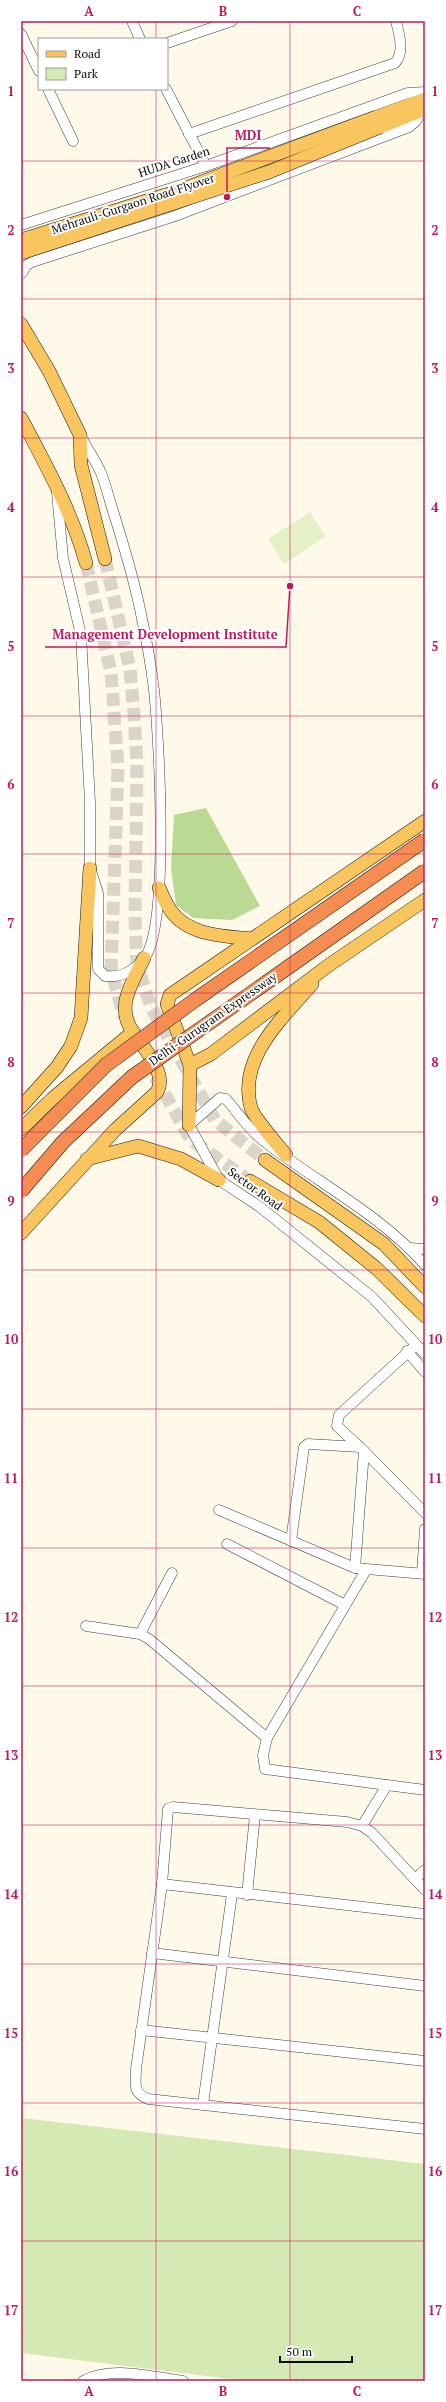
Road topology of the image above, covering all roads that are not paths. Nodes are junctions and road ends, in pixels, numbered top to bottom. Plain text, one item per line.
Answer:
1 (132, 21) edge
2 (232, 21) edge
3 (396, 21) edge
4 (21, 34) edge
5 (140, 38) edge
6 (168, 43) edge
7 (38, 68) edge
8 (49, 90) edge
9 (167, 90) edge
10 (425, 92) edge
11 (424, 106) edge
12 (378, 122) junction
13 (189, 134) junction
14 (74, 140) dead end
15 (206, 166) junction
16 (32, 222) junction
17 (21, 225) edge
18 (21, 240) edge
19 (21, 253) edge
20 (46, 258) junction
21 (21, 274) edge
22 (21, 324) edge
23 (21, 337) edge
24 (49, 371) junction
25 (21, 418) edge
26 (80, 435) junction
27 (57, 485) junction
28 (105, 559) tunnel mouth
29 (86, 564) tunnel mouth
30 (425, 821) edge
31 (425, 840) edge
32 (90, 868) junction
33 (425, 871) edge
34 (159, 888) junction
35 (425, 900) edge
36 (252, 939) junction
37 (144, 958) junction
38 (329, 965) junction
39 (133, 1032) junction
40 (190, 1065) junction
41 (21, 1107) edge
42 (189, 1125) junction
43 (21, 1129) edge
44 (21, 1150) edge
45 (286, 1155) junction
46 (87, 1159) junction
47 (265, 1160) tunnel mouth
48 (219, 1180) junction
49 (250, 1181) tunnel mouth
50 (21, 1190) edge
51 (21, 1233) edge
52 (410, 1248) junction
53 (425, 1249) edge
54 (425, 1265) edge
55 (425, 1287) edge
56 (425, 1316) edge
57 (416, 1345) junction
58 (407, 1351) junction
59 (425, 1354) edge
60 (425, 1372) edge
61 (362, 1449) junction
62 (219, 1510) dead end
63 (425, 1513) edge
64 (425, 1529) edge
65 (291, 1541) junction
66 (227, 1544) dead end
67 (355, 1568) junction
68 (366, 1570) junction
69 (172, 1573) dead end
70 (424, 1574) edge
71 (345, 1605) junction
72 (86, 1626) dead end
73 (140, 1634) junction
74 (267, 1738) junction
75 (387, 1784) junction
76 (425, 1790) edge
77 (255, 1815) junction
78 (362, 1826) junction
79 (425, 1870) edge
80 (415, 1879) junction
81 (162, 1884) junction
82 (425, 1890) edge
83 (232, 1894) junction
84 (247, 1895) junction
85 (425, 1914) edge
86 (152, 1953) junction
87 (222, 1963) junction
88 (425, 1986) edge
89 (141, 2030) junction
90 (212, 2039) junction
91 (425, 2061) edge
92 (203, 2104) junction
93 (425, 2129) edge
94 (83, 2381) edge
95 (183, 2381) edge

1 - 5 street
2 - 6 street
3 - 13 street
4 - 7 street
8 - 14 street
9 - 13 street
10 - 15 street, HUDA Garden
11 - 12 main road, Mehrauli-Gurgaon Road Flyover
11 - 20 street
12 - 18 main road, Mehrauli-Gurgaon Road Flyover, bridge
12 - 19 main road, Mehrauli-Gurgaon Road Flyover, bridge
13 - 15 street
15 - 16 street, HUDA Garden
16 - 17 street, HUDA Garden
16 - 20 street
20 - 21 street
22 - 24 main road
23 - 24 main road
24 - 26 main road
25 - 27 main road
26 - 28 main road
26 - 34 street
27 - 29 main road
27 - 32 street
30 - 36 main road
31 - 44 highway, Delhi-Gurugram Expressway, bridge
32 - 37 street
32 - 41 main road
33 - 50 highway, Delhi-Gurugram Expressway, bridge
34 - 36 main road
34 - 37 street
35 - 38 main road
36 - 40 main road
37 - 39 main road
38 - 40 main road
38 - 45 main road
39 - 43 main road
39 - 46 main road
40 - 42 main road
42 - 45 street
42 - 48 street, Sector Road
45 - 52 street
46 - 48 main road
46 - 51 main road
47 - 55 main road
48 - 57 street, Sector Road
49 - 56 main road
52 - 53 street
52 - 54 street
57 - 58 street
57 - 59 street, Sector Road
58 - 60 street
58 - 61 street
61 - 63 street
61 - 65 street
61 - 67 street
62 - 65 street
64 - 70 street
65 - 67 street
66 - 71 street
67 - 68 street
68 - 70 street
68 - 71 street
69 - 73 street
71 - 74 street
72 - 73 street
73 - 74 street
74 - 75 street
75 - 76 street
75 - 78 street
77 - 78 street
77 - 81 street
77 - 84 street
78 - 80 street
79 - 80 street
80 - 82 street
81 - 83 street
81 - 86 street
83 - 84 street
83 - 87 street
84 - 85 street
86 - 87 street
86 - 89 street
87 - 88 street
87 - 90 street
89 - 90 street
89 - 92 street
90 - 91 street
90 - 92 street
92 - 93 street
94 - 95 street

